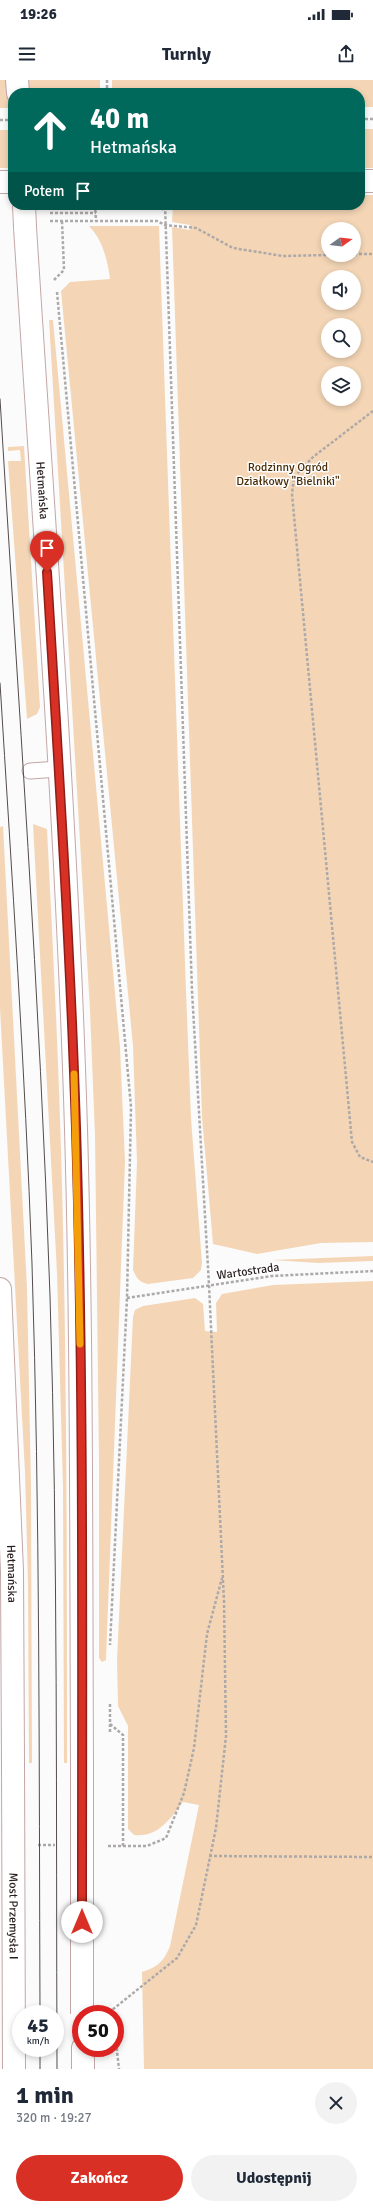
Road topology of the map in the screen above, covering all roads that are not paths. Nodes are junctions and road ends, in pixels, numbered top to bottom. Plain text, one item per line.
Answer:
1 (24, 210) edge
2 (59, 769) junction
3 (30, 771) dead end
4 (0, 1289) edge
5 (13, 1763) joint
6 (82, 2005) edge
7 (82, 2057) edge
8 (14, 2069) edge
9 (83, 2069) edge

1 - 2 main road, Hetmańska, bridge
2 - 3 lane
2 - 6 main road, Hetmańska, bridge
4 - 5 main road, Hetmańska
5 - 8 main road, Most Przemysła I, bridge
7 - 9 main road

